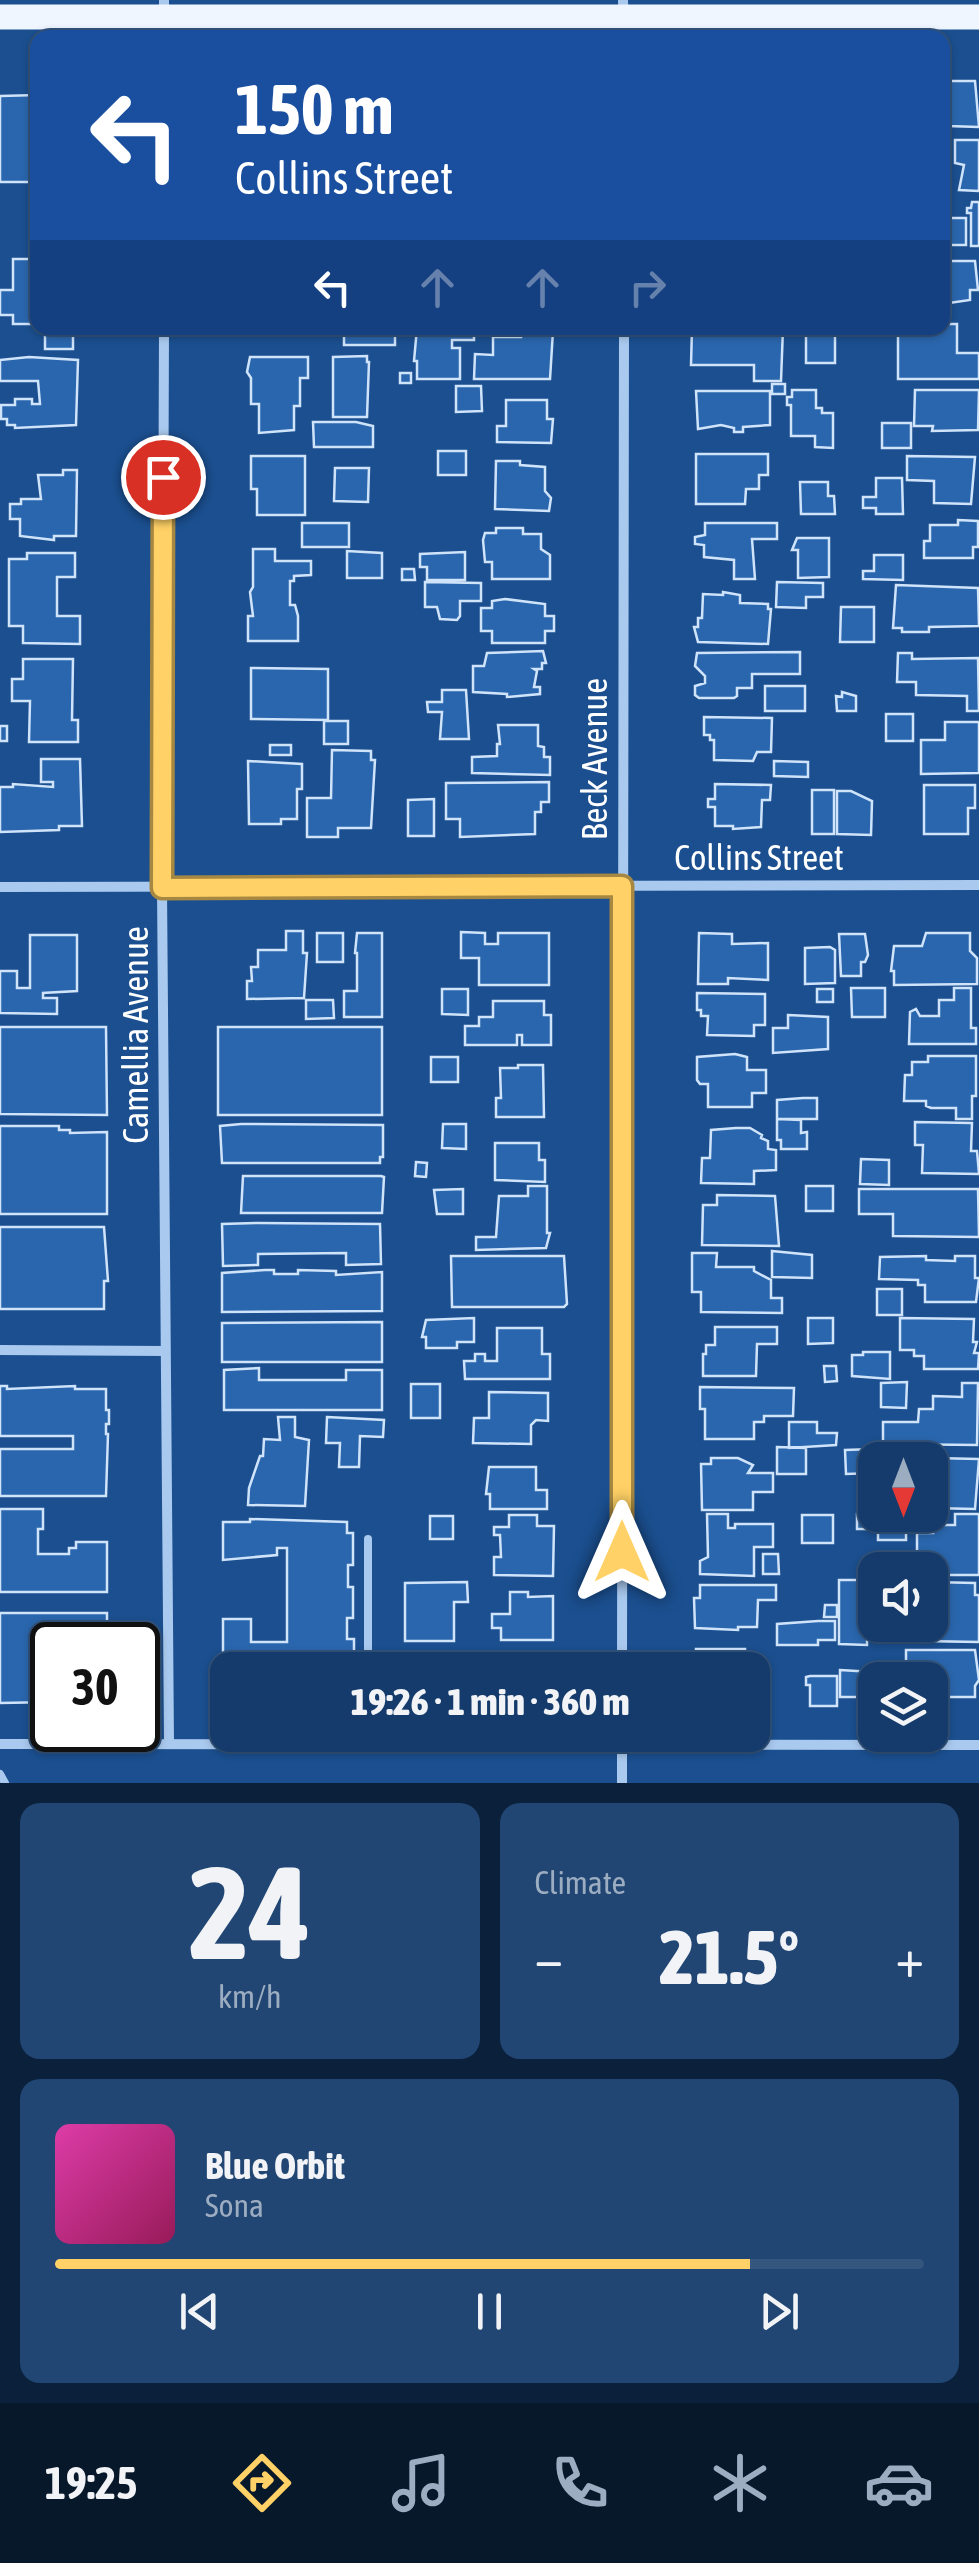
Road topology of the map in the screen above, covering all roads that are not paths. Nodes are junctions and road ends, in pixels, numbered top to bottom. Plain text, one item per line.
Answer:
1 (0, 17) edge
2 (979, 17) edge
3 (164, 18) edge
4 (623, 18) edge
5 (164, 335) edge
6 (624, 335) edge
7 (979, 885) edge
8 (0, 886) edge
9 (622, 886) junction
10 (162, 888) junction
11 (0, 1350) edge
12 (165, 1351) junction
13 (368, 1539) dead end
14 (368, 1652) edge
15 (622, 1652) edge
16 (770, 1741) edge
17 (210, 1742) edge
18 (169, 1743) junction
19 (0, 1744) edge
20 (979, 1745) edge
21 (622, 1752) edge
22 (0, 1774) edge
23 (5, 1783) edge
24 (622, 1783) edge

1 - 3 main road
2 - 4 main road
3 - 4 main road
5 - 10 street, Camellia Avenue
6 - 9 street, Beck Avenue
7 - 9 street, Collins Street
8 - 10 street, Collins Street
9 - 10 street, Collins Street
9 - 15 street, Beck Avenue
10 - 12 street, Camellia Avenue
11 - 12 street
12 - 18 street, Camellia Avenue
13 - 14 lane
16 - 20 street
17 - 18 street
18 - 19 street
21 - 24 street
22 - 23 lane

